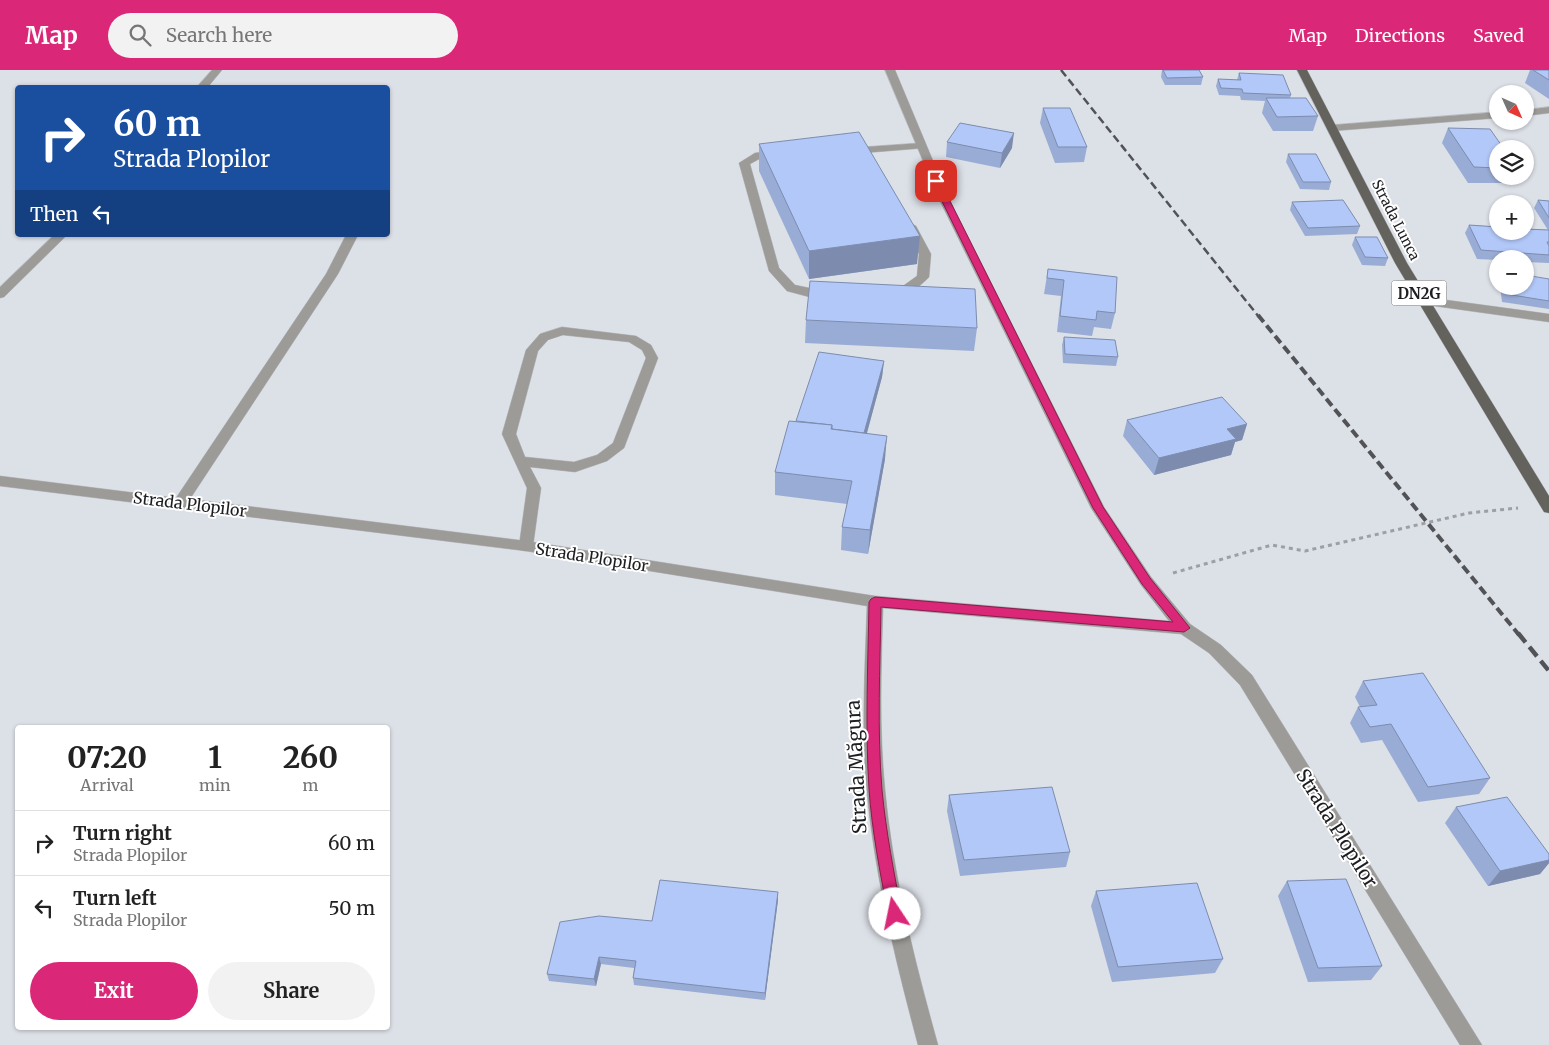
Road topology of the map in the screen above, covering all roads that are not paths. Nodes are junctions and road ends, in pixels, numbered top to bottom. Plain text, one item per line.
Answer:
1 (217, 70) edge
2 (890, 70) edge
3 (1302, 70) edge
4 (204, 85) edge
5 (1549, 110) edge
6 (1534, 111) edge
7 (1489, 116) edge
8 (1332, 128) junction
9 (920, 146) junction
10 (842, 151) edge
11 (788, 154) edge
12 (907, 219) edge
13 (59, 237) edge
14 (351, 237) edge
15 (0, 294) edge
16 (837, 296) edge
17 (884, 296) edge
18 (1424, 301) junction
19 (1549, 318) edge
20 (520, 461) junction
21 (0, 481) edge
22 (180, 503) junction
23 (1548, 506) edge
24 (526, 546) junction
25 (875, 602) junction
26 (1184, 628) junction
27 (928, 1045) edge
28 (1472, 1045) edge

1 - 4 street
2 - 9 street, Strada Plopilor
3 - 8 main road, Strada Lunca / DN2G
5 - 6 street
7 - 8 street
8 - 18 main road, Strada Lunca / DN2G
9 - 10 street
9 - 26 street, Strada Plopilor
11 - 16 street
12 - 17 street
13 - 15 street
14 - 22 street
18 - 19 street
18 - 23 main road, Strada Lunca / DN2G
20 - 20 street
20 - 24 street
21 - 22 street, Strada Plopilor
22 - 24 street, Strada Plopilor
24 - 25 street, Strada Plopilor
25 - 26 street, Strada Plopilor
25 - 27 street, Strada Măgura
26 - 28 street, Strada Plopilor

